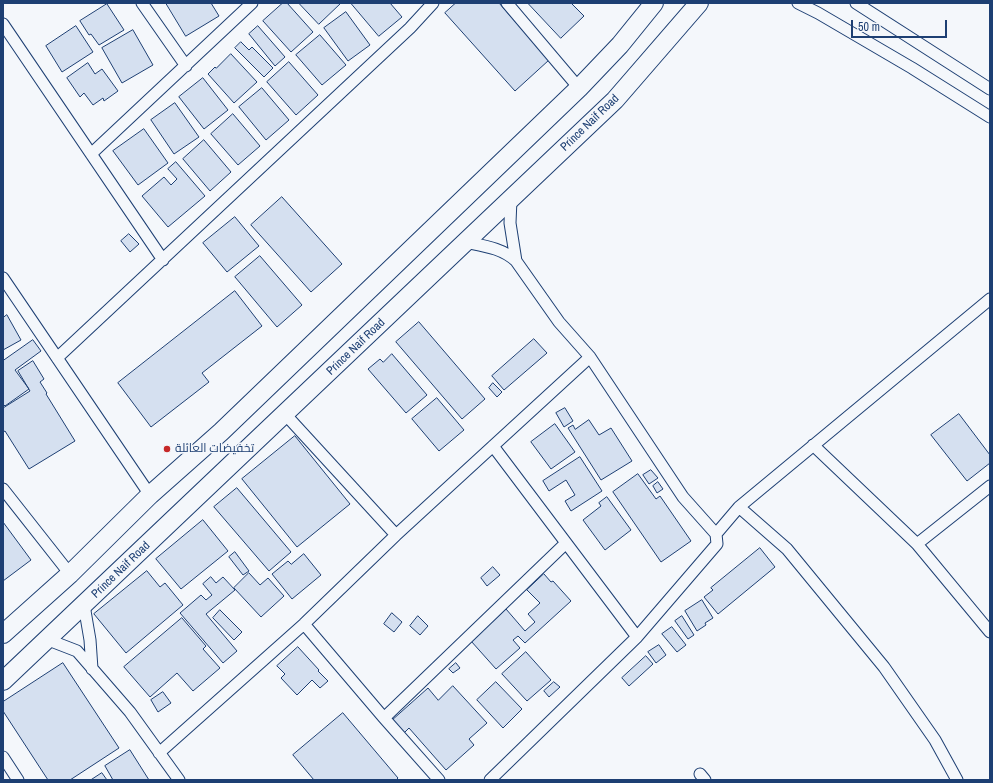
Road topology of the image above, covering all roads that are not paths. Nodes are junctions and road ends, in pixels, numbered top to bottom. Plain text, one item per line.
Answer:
1 (142, 3) edge
2 (252, 3) edge
3 (433, 3) edge
4 (508, 3) edge
5 (654, 3) edge
6 (798, 3) edge
7 (856, 3) edge
8 (701, 4) edge
9 (3, 24) edge
10 (186, 66) junction
11 (579, 88) junction
12 (990, 89) edge
13 (990, 116) edge
14 (91, 154) junction
15 (511, 199) junction
16 (465, 242) junction
17 (163, 260) junction
18 (516, 261) junction
19 (3, 278) edge
20 (990, 299) edge
21 (58, 358) junction
22 (590, 358) junction
23 (285, 414) junction
24 (813, 445) junction
25 (493, 446) junction
26 (990, 486) edge
27 (3, 489) edge
28 (150, 495) junction
29 (739, 507) junction
30 (716, 534) junction
31 (396, 535) junction
32 (566, 543) junction
33 (917, 544) junction
34 (70, 574) junction
35 (84, 605) junction
36 (304, 624) junction
37 (990, 632) edge
38 (3, 634) edge
39 (637, 637) junction
40 (46, 639) junction
41 (92, 669) junction
42 (3, 681) edge
43 (384, 718) junction
44 (159, 752) junction
45 (3, 757) edge
46 (18, 780) edge
47 (179, 780) edge
48 (439, 780) edge
49 (490, 780) edge
50 (957, 780) edge

1 - 10 street
2 - 10 street
3 - 17 street
4 - 11 street
5 - 11 main road
6 - 13 street
7 - 12 street
8 - 15 main road, Prince Naif Road
9 - 14 street
10 - 14 street
11 - 28 main road
14 - 17 street
15 - 16 main road, Prince Naif Road
15 - 18 street
16 - 18 street
16 - 23 main road, Prince Naif Road
17 - 21 street
18 - 22 street
19 - 21 street
20 - 24 street
21 - 28 street
22 - 25 street
22 - 30 street
23 - 31 street
23 - 35 main road, Prince Naif Road
24 - 29 street
24 - 33 street
25 - 31 street
25 - 32 street
26 - 33 street
27 - 34 street
28 - 34 main road
29 - 30 street
29 - 50 street
30 - 39 street
31 - 36 street
32 - 39 street
32 - 43 street
33 - 37 street
34 - 38 main road
35 - 40 main road, Prince Naif Road
35 - 41 street
36 - 43 street
36 - 44 street
39 - 49 street
40 - 41 street
40 - 42 main road, Prince Naif Road
41 - 44 street
43 - 48 street
44 - 47 street
45 - 46 street

